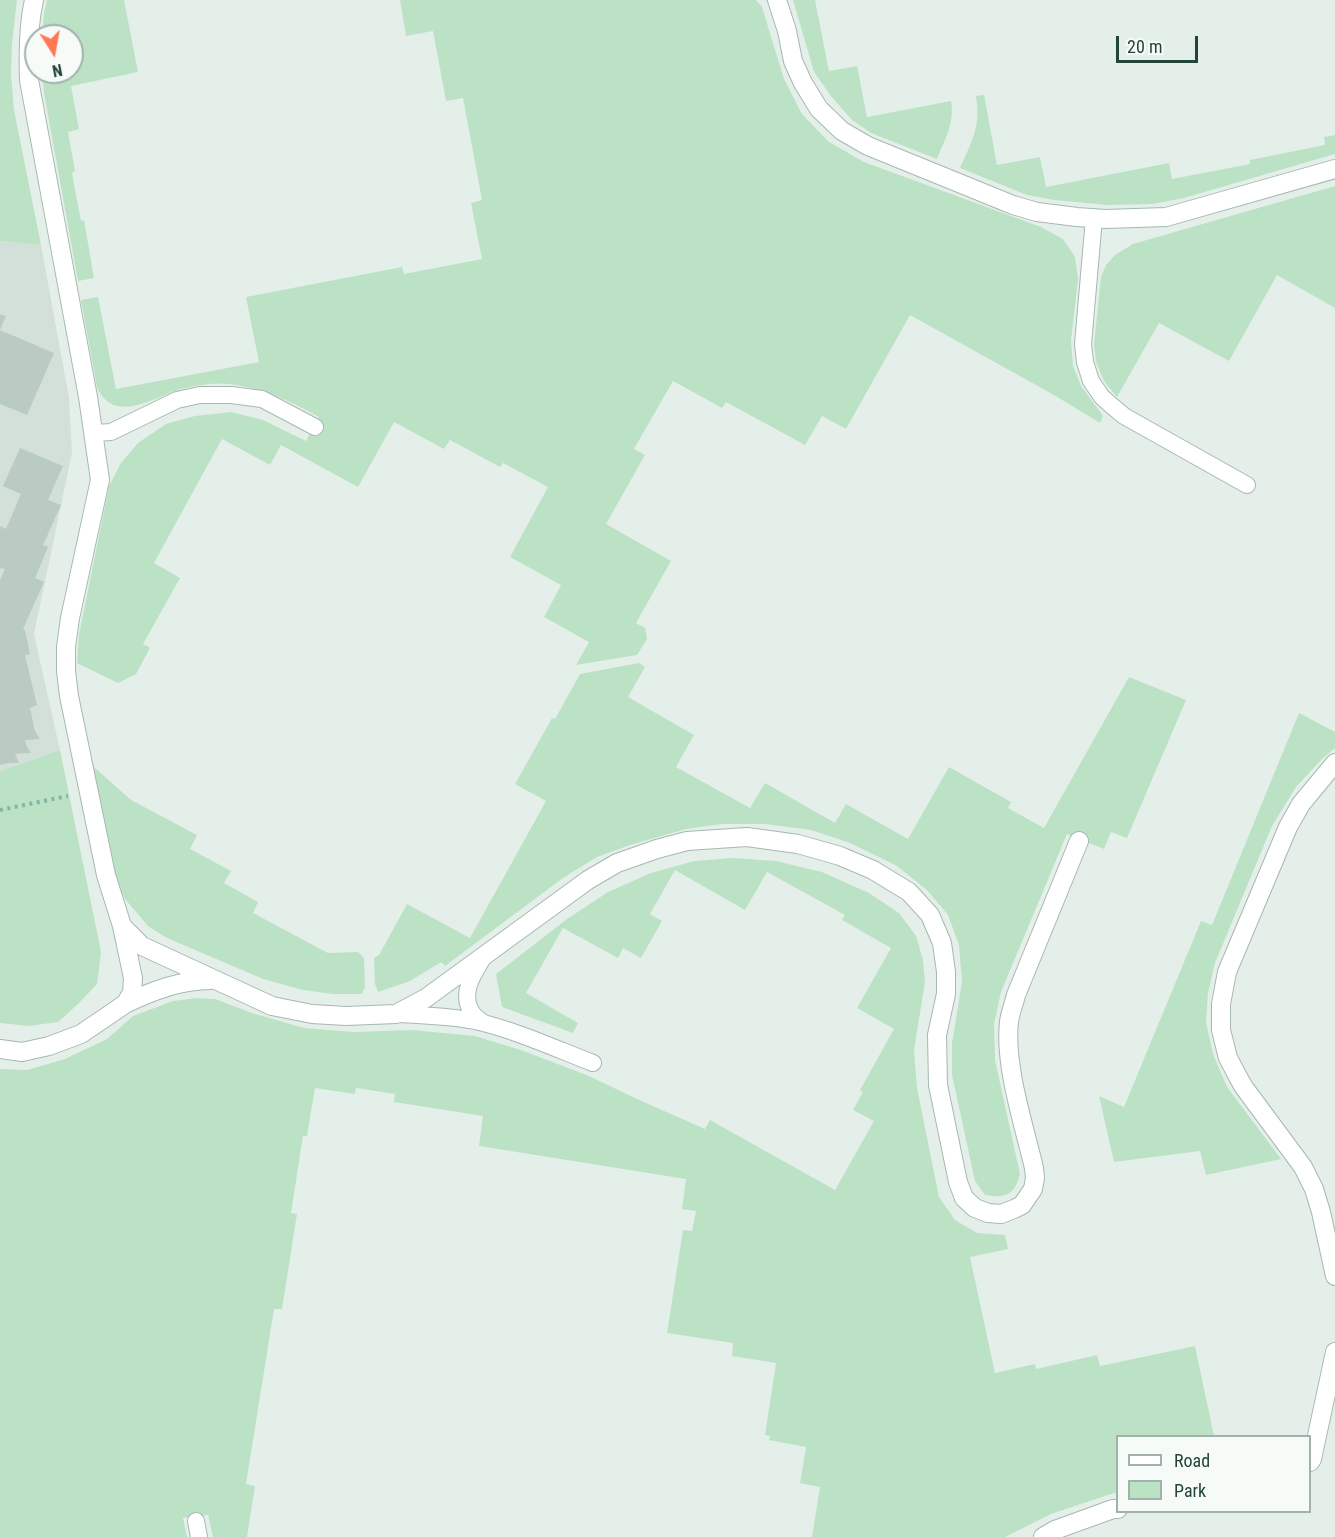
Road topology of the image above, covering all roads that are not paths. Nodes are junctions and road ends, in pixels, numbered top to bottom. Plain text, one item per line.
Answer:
1 (34, 0) edge
2 (777, 0) edge
3 (1335, 169) edge
4 (1094, 218) junction
5 (315, 428) dead end
6 (94, 433) junction
7 (1247, 484) dead end
8 (1335, 763) edge
9 (1079, 841) dead end
10 (122, 926) junction
11 (483, 957) junction
12 (213, 980) junction
13 (124, 1004) junction
14 (396, 1014) junction
15 (485, 1024) junction
16 (0, 1049) edge
17 (593, 1062) dead end
18 (1335, 1276) edge
19 (1335, 1352) edge
20 (1311, 1460) edge
21 (1116, 1509) edge
22 (1043, 1537) edge

1 - 6 street
2 - 4 street
3 - 4 street
4 - 7 lane
5 - 6 lane
6 - 10 street
8 - 18 street
9 - 11 street
10 - 12 street
10 - 13 street
11 - 14 street
11 - 15 lane
12 - 13 street
12 - 14 street
13 - 16 street
14 - 15 lane
15 - 17 lane
19 - 20 street
21 - 22 street

